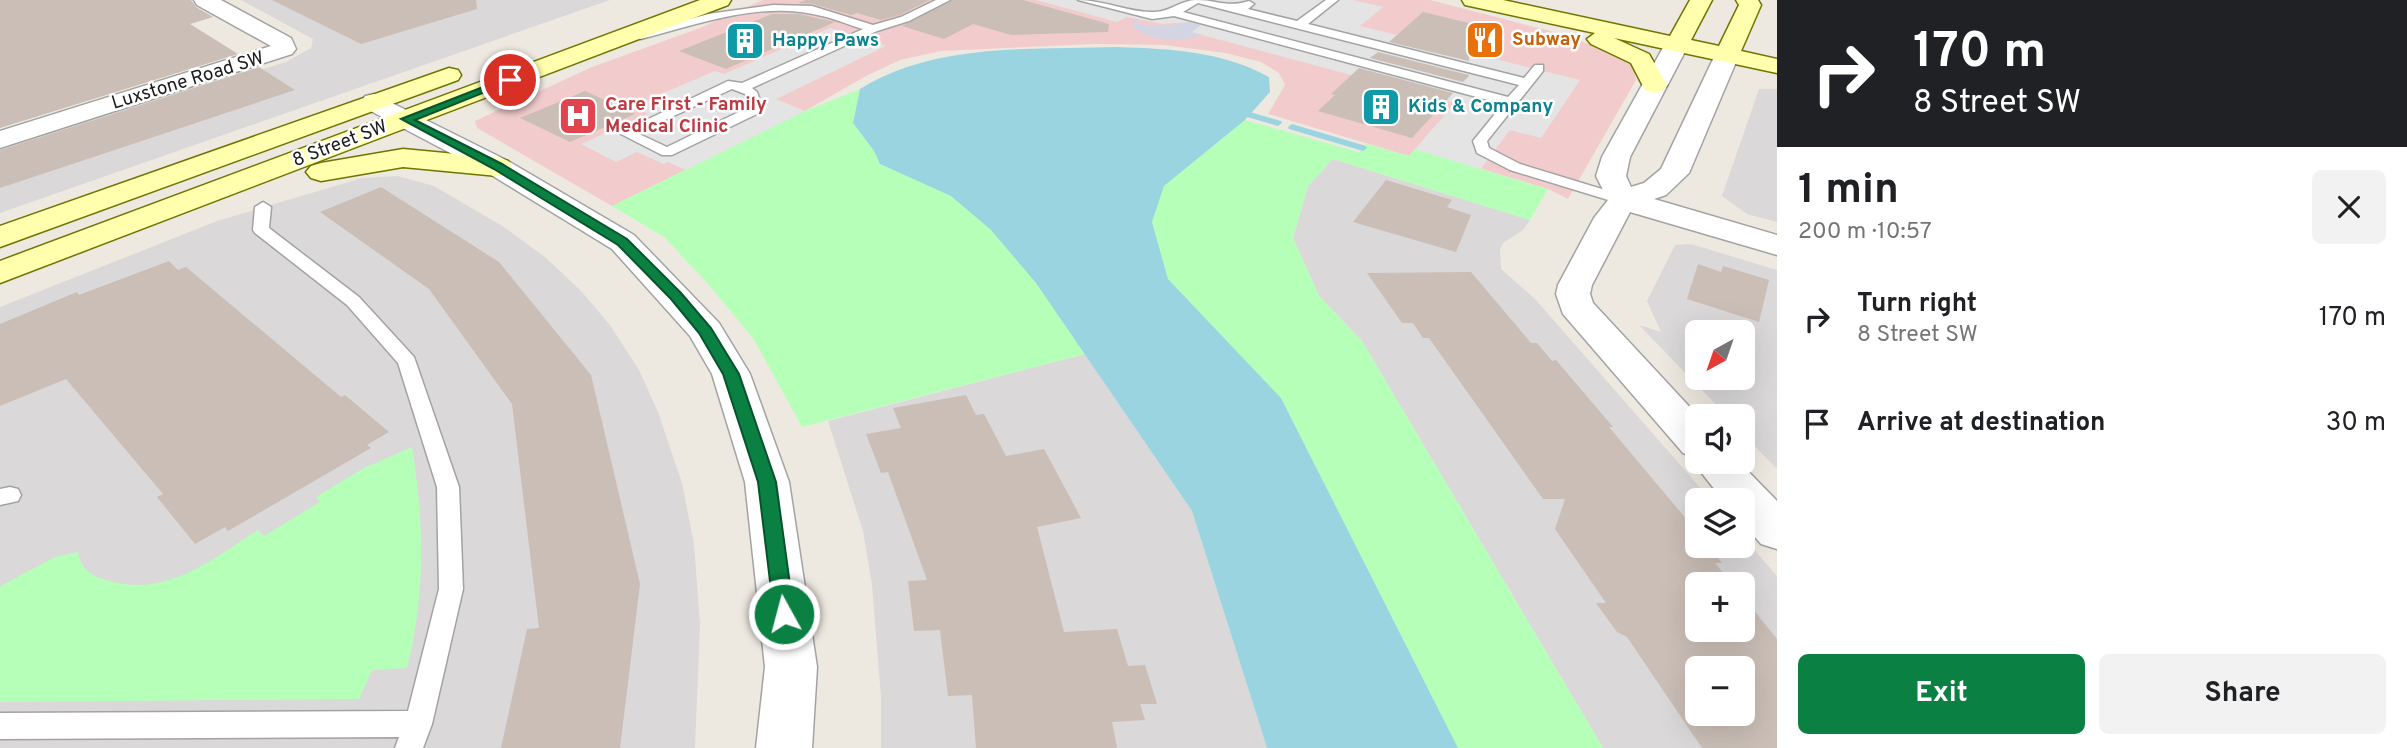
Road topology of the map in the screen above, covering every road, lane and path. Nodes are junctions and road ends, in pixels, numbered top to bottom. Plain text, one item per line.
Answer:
1 (205, 0) edge
2 (720, 0) edge
3 (793, 0) edge
4 (945, 0) edge
5 (1083, 0) edge
6 (1196, 0) edge
7 (1254, 0) edge
8 (1333, 0) edge
9 (1466, 0) edge
10 (1473, 0) edge
11 (1701, 0) edge
12 (1748, 2) edge
13 (638, 8) dead end
14 (1239, 10) junction
15 (821, 12) junction
16 (1174, 13) junction
17 (1299, 25) junction
18 (587, 26) dead end
19 (873, 29) junction
20 (1678, 29) junction
21 (1748, 37) junction
22 (554, 63) junction
23 (474, 66) dead end
24 (1777, 66) edge
25 (1539, 68) dead end
26 (1527, 83) junction
27 (1654, 85) junction
28 (742, 88) junction
29 (374, 102) junction
30 (1511, 102) junction
31 (406, 119) junction
32 (0, 139) edge
33 (498, 167) junction
34 (1623, 200) junction
35 (263, 207) dead end
36 (149, 217) junction
37 (0, 237) edge
38 (1777, 245) edge
39 (0, 273) edge
40 (1685, 428) edge
41 (1725, 474) edge
42 (1777, 531) edge
43 (0, 726) edge
44 (413, 736) edge
45 (784, 748) edge

1 - 32 street, Luxstone Road SW
2 - 22 main road, 8 Street SW
3 - 15 lane
4 - 19 lane
5 - 16 lane
6 - 14 lane
6 - 16 lane
7 - 14 lane
8 - 17 lane
9 - 27 main road
10 - 20 main road
11 - 20 main road
12 - 21 main road
12 - 21 main road
13 - 18 main road
14 - 17 lane
15 - 19 lane
15 - 22 lane
16 - 30 lane
17 - 26 lane
19 - 28 lane
20 - 21 main road
20 - 27 street
21 - 24 main road
21 - 34 street
22 - 31 main road, 8 Street SW
23 - 29 main road, 8 Street SW
25 - 26 lane
26 - 30 lane
27 - 34 street
28 - 28 lane
29 - 31 street
29 - 37 main road, 8 Street SW
30 - 34 lane
31 - 33 street
31 - 36 main road, 8 Street SW
33 - 36 main road
33 - 45 street
34 - 38 street
34 - 40 street
35 - 44 lane
36 - 39 main road, 8 Street SW
41 - 42 street
43 - 44 lane

